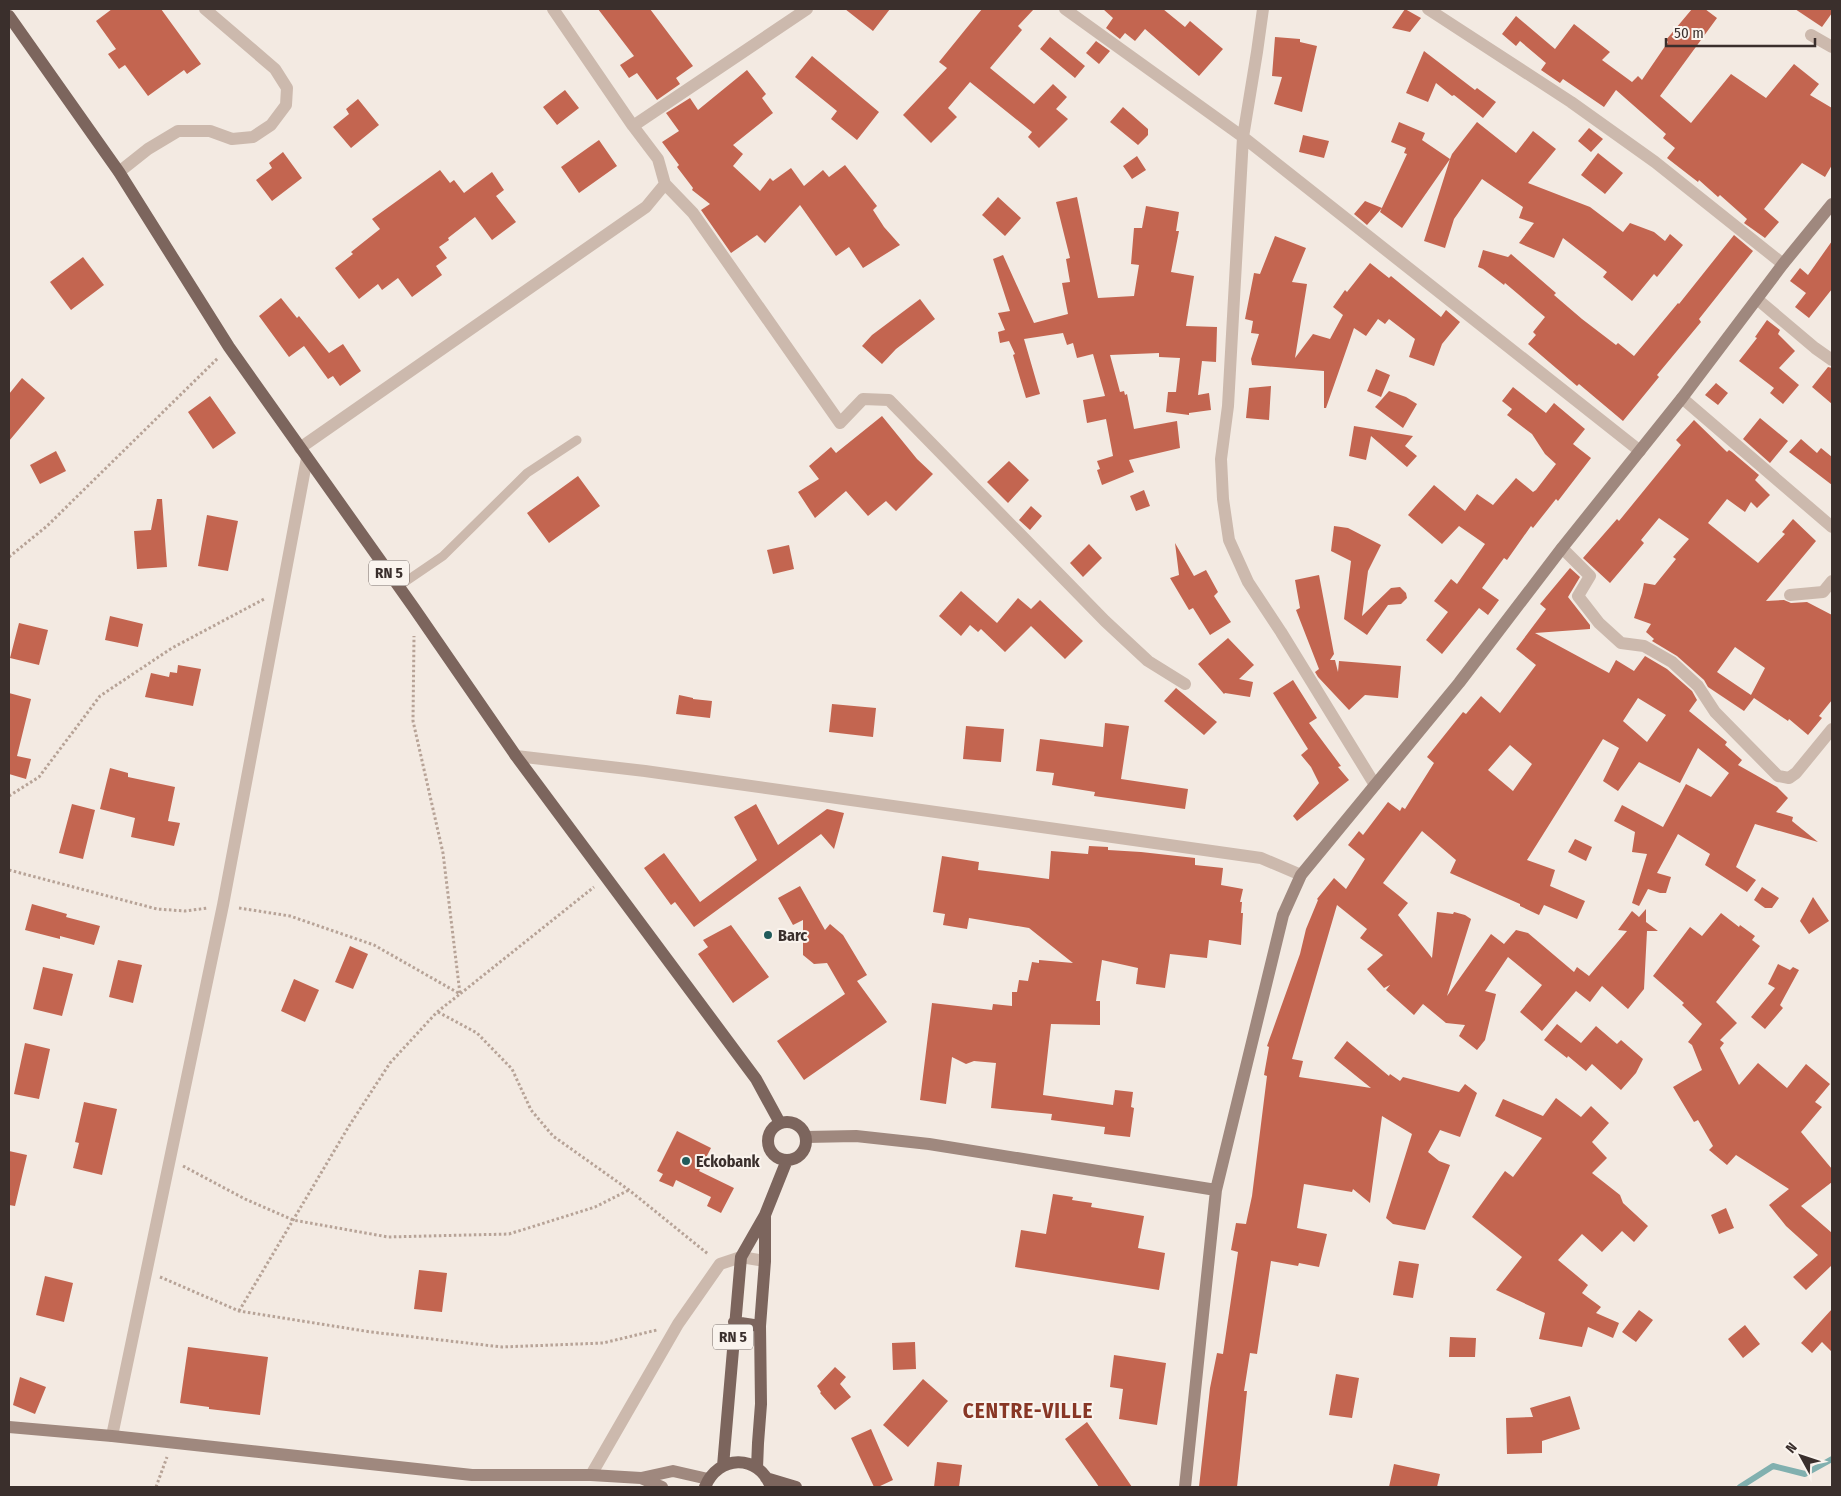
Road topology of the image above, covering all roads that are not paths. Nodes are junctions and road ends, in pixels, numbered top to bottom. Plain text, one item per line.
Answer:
1 (205, 9) edge
2 (553, 9) edge
3 (807, 9) edge
4 (1065, 9) edge
5 (1262, 9) edge
6 (1428, 9) edge
7 (9, 16) edge
8 (1811, 35) dead end
9 (1832, 47) edge
10 (633, 126) junction
11 (1243, 137) junction
12 (119, 172) junction
13 (665, 184) junction
14 (1832, 204) edge
15 (1783, 264) junction
16 (1757, 299) junction
17 (1832, 360) edge
18 (1682, 398) junction
19 (577, 440) dead end
20 (1640, 451) junction
21 (304, 453) junction
22 (1832, 527) edge
23 (1562, 548) junction
24 (1832, 581) edge
25 (399, 586) junction
26 (1790, 595) dead end
27 (1185, 684) dead end
28 (1832, 729) edge
29 (516, 756) junction
30 (1375, 784) junction
31 (1301, 875) junction
32 (780, 1123) junction
33 (806, 1137) junction
34 (787, 1160) junction
35 (1216, 1190) junction
36 (765, 1215) junction
37 (741, 1257) junction
38 (765, 1261) junction
39 (734, 1322) junction
40 (760, 1326) junction
41 (9, 1427) edge
42 (112, 1436) junction
43 (723, 1466) junction
44 (591, 1475) junction
45 (641, 1478) junction
46 (765, 1478) edge
47 (706, 1483) edge
48 (662, 1487) edge
49 (796, 1487) edge
50 (1185, 1487) edge

1 - 12 street
2 - 10 street
3 - 10 street
4 - 11 street
5 - 11 street
6 - 15 street
7 - 12 main road, RN 5
8 - 9 street
10 - 13 street
11 - 20 street
11 - 30 street
12 - 21 main road, RN 5
13 - 21 street
13 - 27 street
14 - 15 street
15 - 16 street
16 - 17 street
16 - 18 street
18 - 20 street
18 - 22 street
19 - 25 lane
20 - 23 street
21 - 25 main road, RN 5
21 - 42 street
23 - 28 street
23 - 30 street
24 - 26 street
25 - 29 main road, RN 5
29 - 31 street
29 - 32 main road, RN 5
30 - 31 street
31 - 35 street
32 - 33 main road
32 - 34 main road
33 - 34 main road
33 - 35 street
34 - 36 main road, RN 5
35 - 50 street
36 - 37 main road, RN 5
36 - 38 main road, RN 5
37 - 38 street
37 - 39 main road, RN 5
37 - 44 street
38 - 40 main road, RN 5
39 - 40 main road
39 - 43 main road, RN 5
40 - 46 main road, RN 5
41 - 42 street
42 - 44 street
43 - 46 main road
43 - 47 main road
44 - 45 street
45 - 47 street
45 - 48 street
46 - 49 main road

